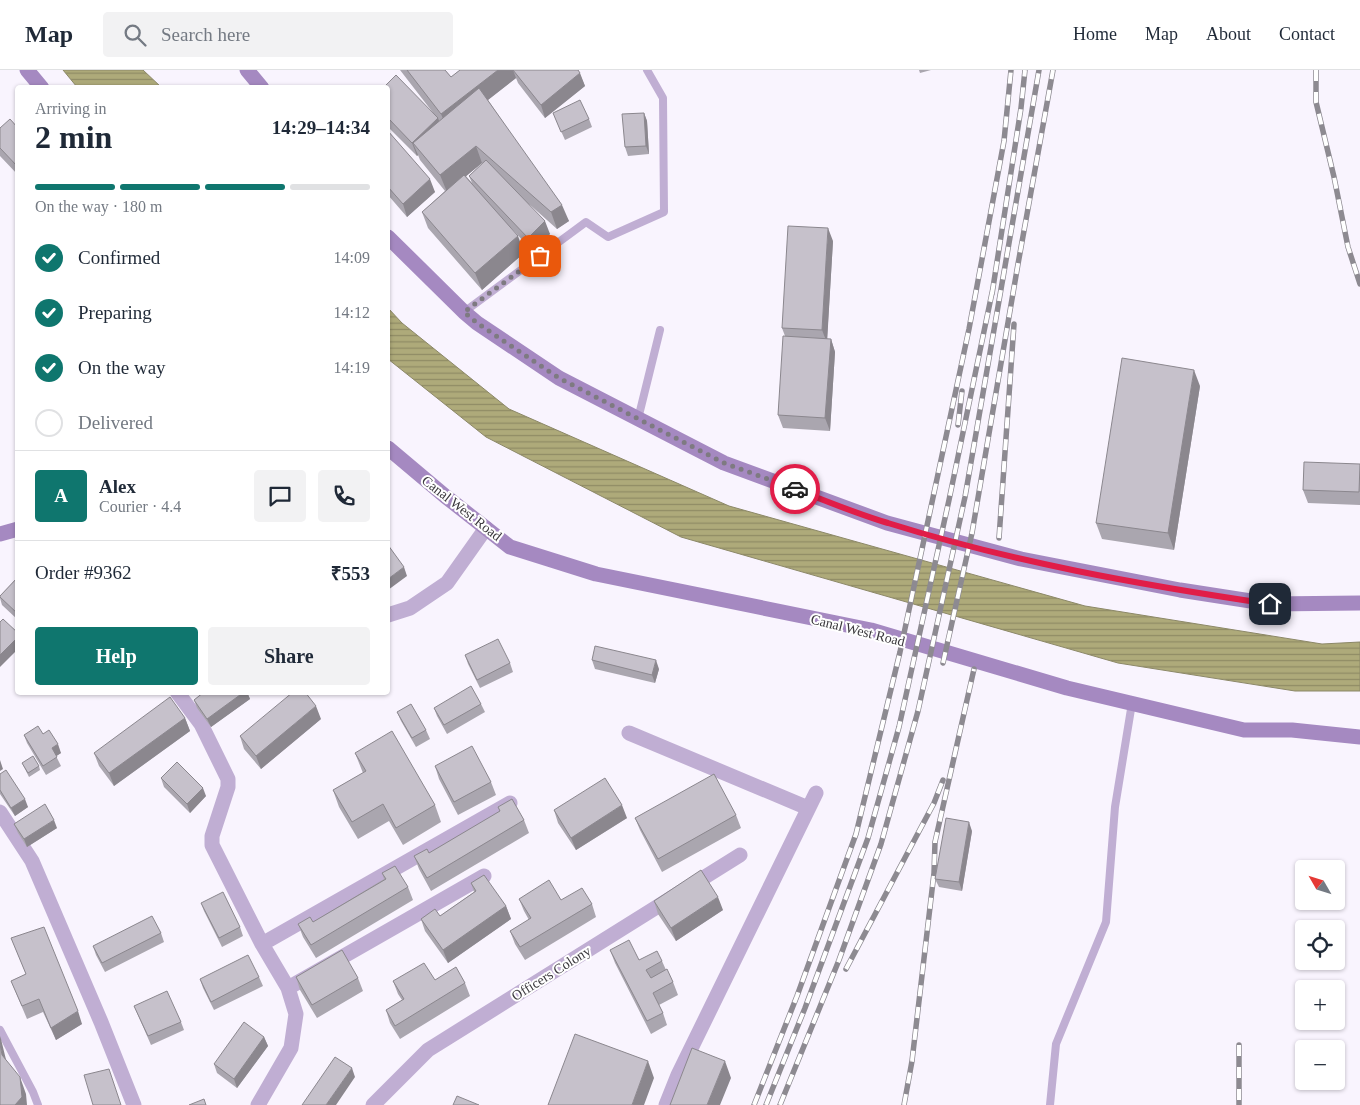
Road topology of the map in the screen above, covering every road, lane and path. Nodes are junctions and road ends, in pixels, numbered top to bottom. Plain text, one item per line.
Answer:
1 (27, 70) edge
2 (647, 70) edge
3 (250, 71) edge
4 (40, 85) edge
5 (260, 85) edge
6 (390, 239) edge
7 (464, 312) junction
8 (660, 330) dead end
9 (638, 419) junction
10 (390, 450) edge
11 (486, 528) junction
12 (15, 530) edge
13 (0, 534) edge
14 (1360, 603) edge
15 (390, 614) edge
16 (179, 695) edge
17 (1132, 704) junction
18 (628, 733) dead end
19 (1360, 737) edge
20 (816, 793) dead end
21 (510, 803) edge
22 (808, 808) junction
23 (0, 812) edge
24 (740, 855) dead end
25 (484, 876) edge
26 (262, 944) junction
27 (288, 988) junction
28 (0, 1030) edge
29 (38, 1105) edge
30 (134, 1105) edge
31 (258, 1105) edge
32 (373, 1105) edge
33 (666, 1105) edge
34 (1050, 1105) edge

1 - 4 main road
2 - 7 lane
3 - 5 main road
6 - 7 main road
7 - 9 main road
8 - 9 lane
9 - 14 main road
10 - 11 main road, Canal West Road
11 - 15 street
11 - 17 main road, Canal West Road
12 - 13 main road
16 - 26 street
17 - 19 main road, Canal West Road
17 - 34 lane
18 - 22 street
20 - 22 street
21 - 26 street
22 - 33 street
23 - 30 street
24 - 32 street, Officers Colony
25 - 27 street
26 - 27 street
27 - 31 street
28 - 29 lane

